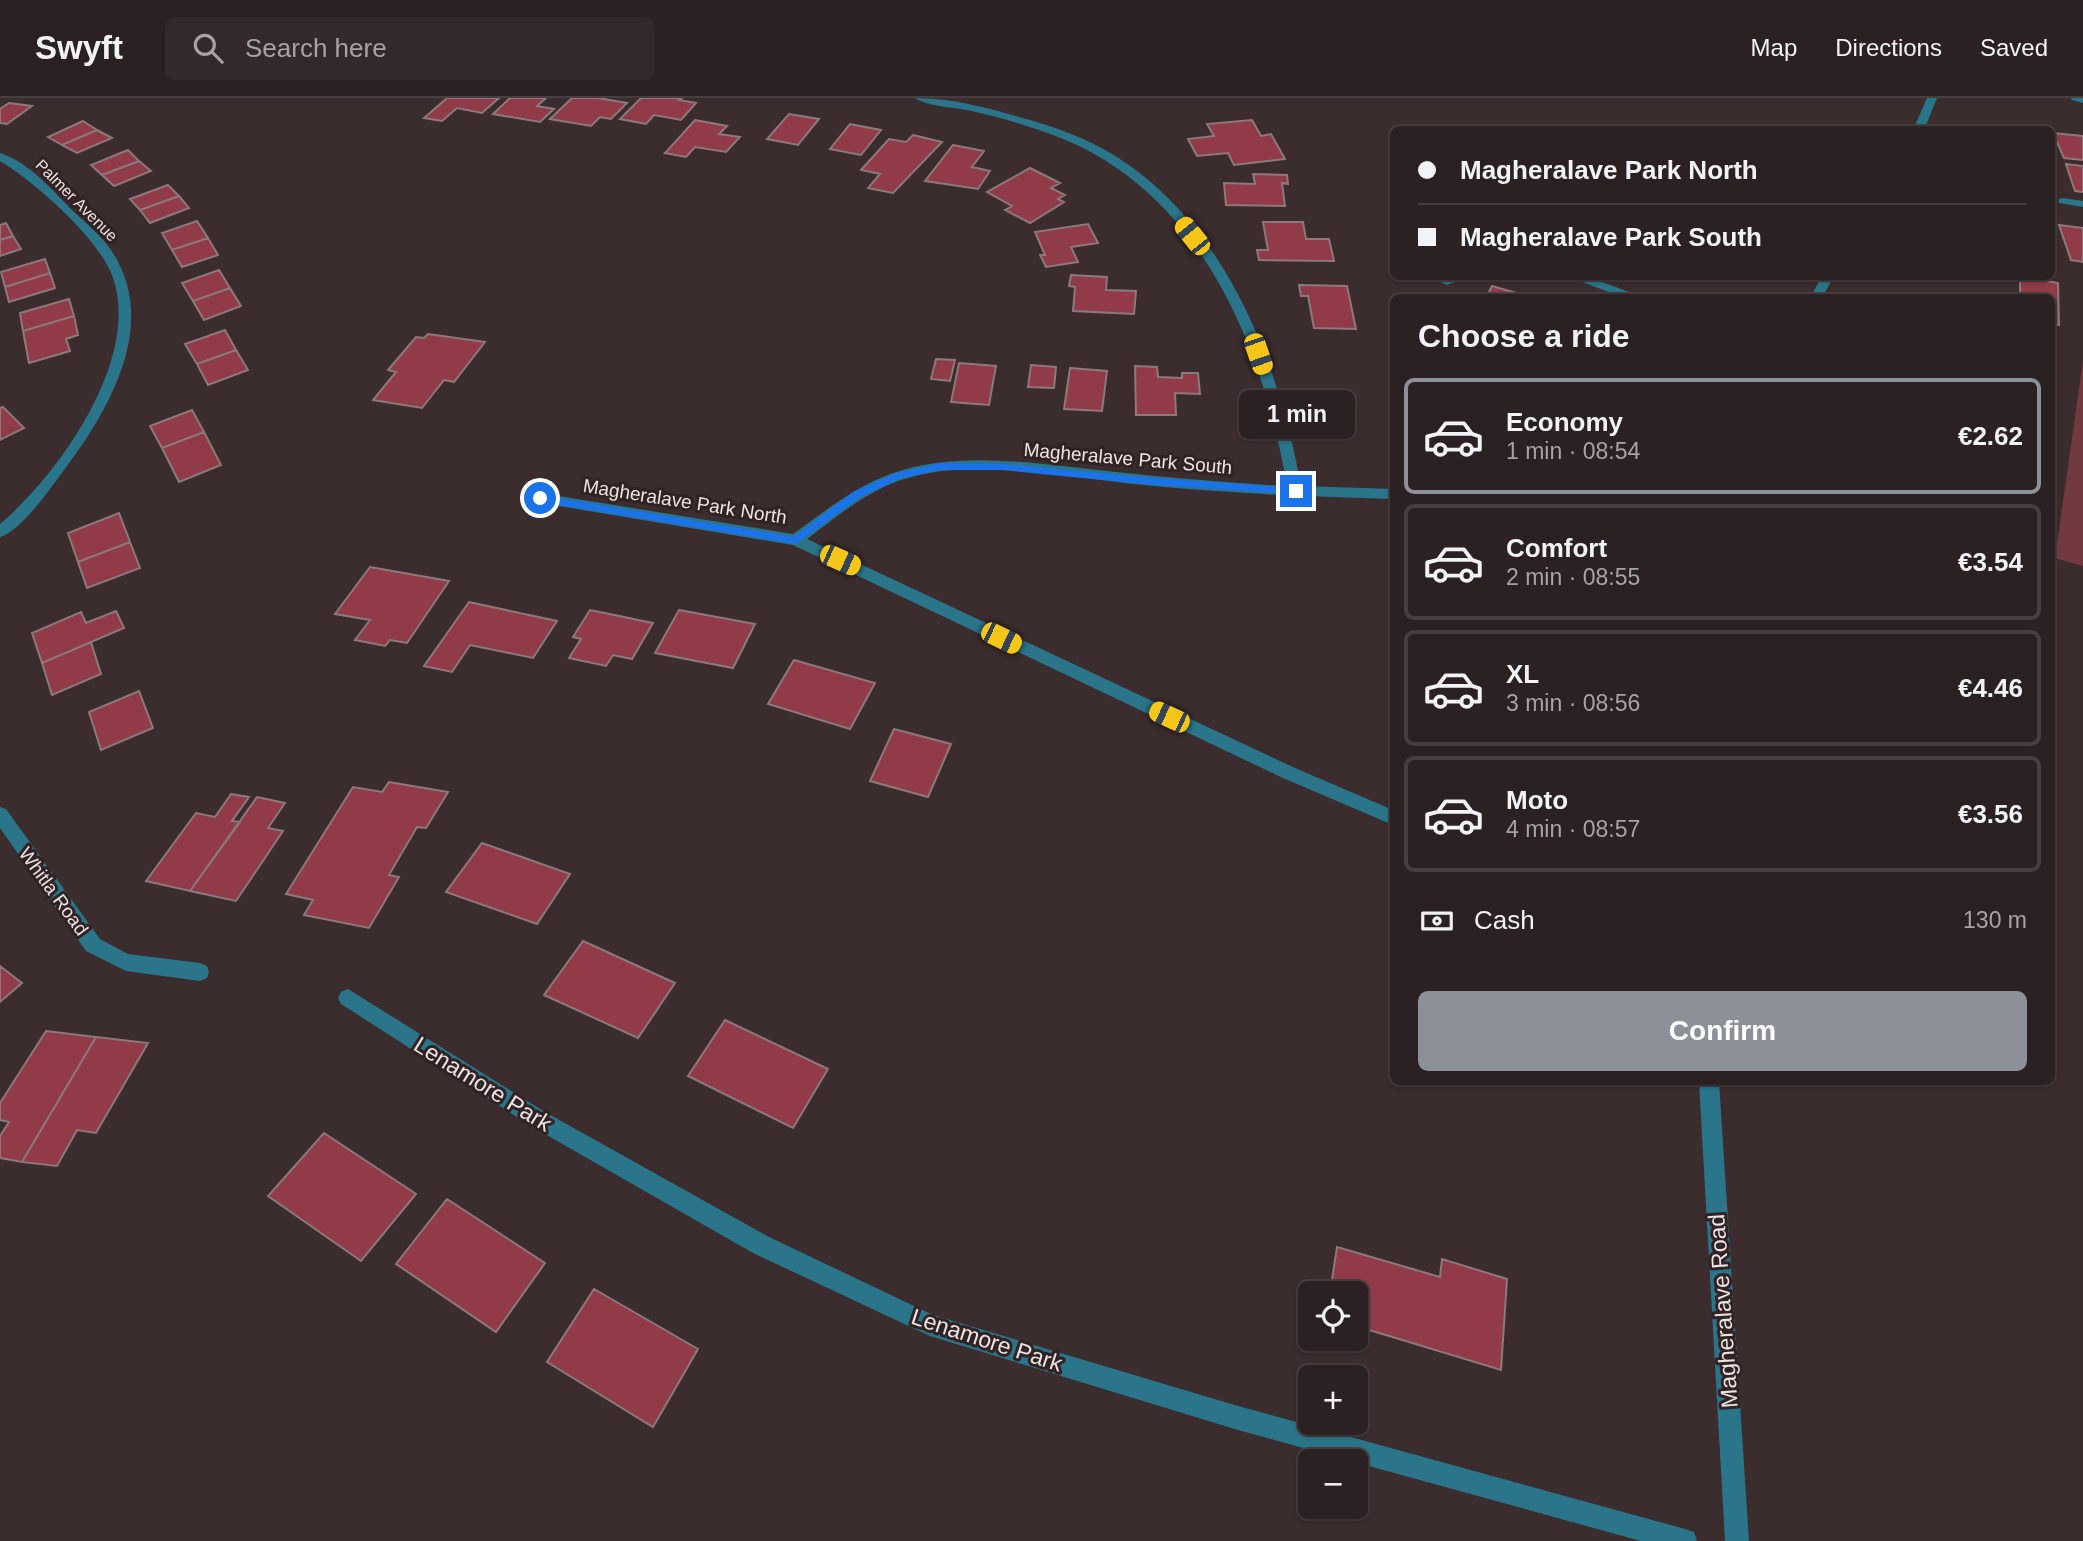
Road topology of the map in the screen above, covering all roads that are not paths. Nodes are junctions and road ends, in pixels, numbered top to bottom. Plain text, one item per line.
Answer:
1 (920, 98) edge
2 (1932, 98) edge
3 (2076, 98) edge
4 (2083, 100) edge
5 (1921, 126) edge
6 (0, 156) edge
7 (2063, 201) dead end
8 (2083, 204) edge
9 (1584, 280) edge
10 (1627, 294) edge
11 (1296, 491) junction
12 (1390, 494) edge
13 (540, 498) dead end
14 (0, 532) edge
15 (796, 540) junction
16 (0, 814) edge
17 (1390, 817) edge
18 (200, 972) dead end
19 (348, 998) dead end
20 (1709, 1085) edge
21 (1685, 1541) edge
22 (1737, 1541) edge

1 - 11 street
2 - 5 street
3 - 4 street
6 - 14 street, Palmer Avenue
7 - 8 street
9 - 10 street
11 - 12 street, Magheralave Park South
11 - 15 street, Magheralave Park South
13 - 15 street, Magheralave Park North
15 - 17 street, Magheralave Park North
16 - 18 street, Whitla Road
19 - 21 street, Lenamore Park
20 - 22 street, Magheralave Road

